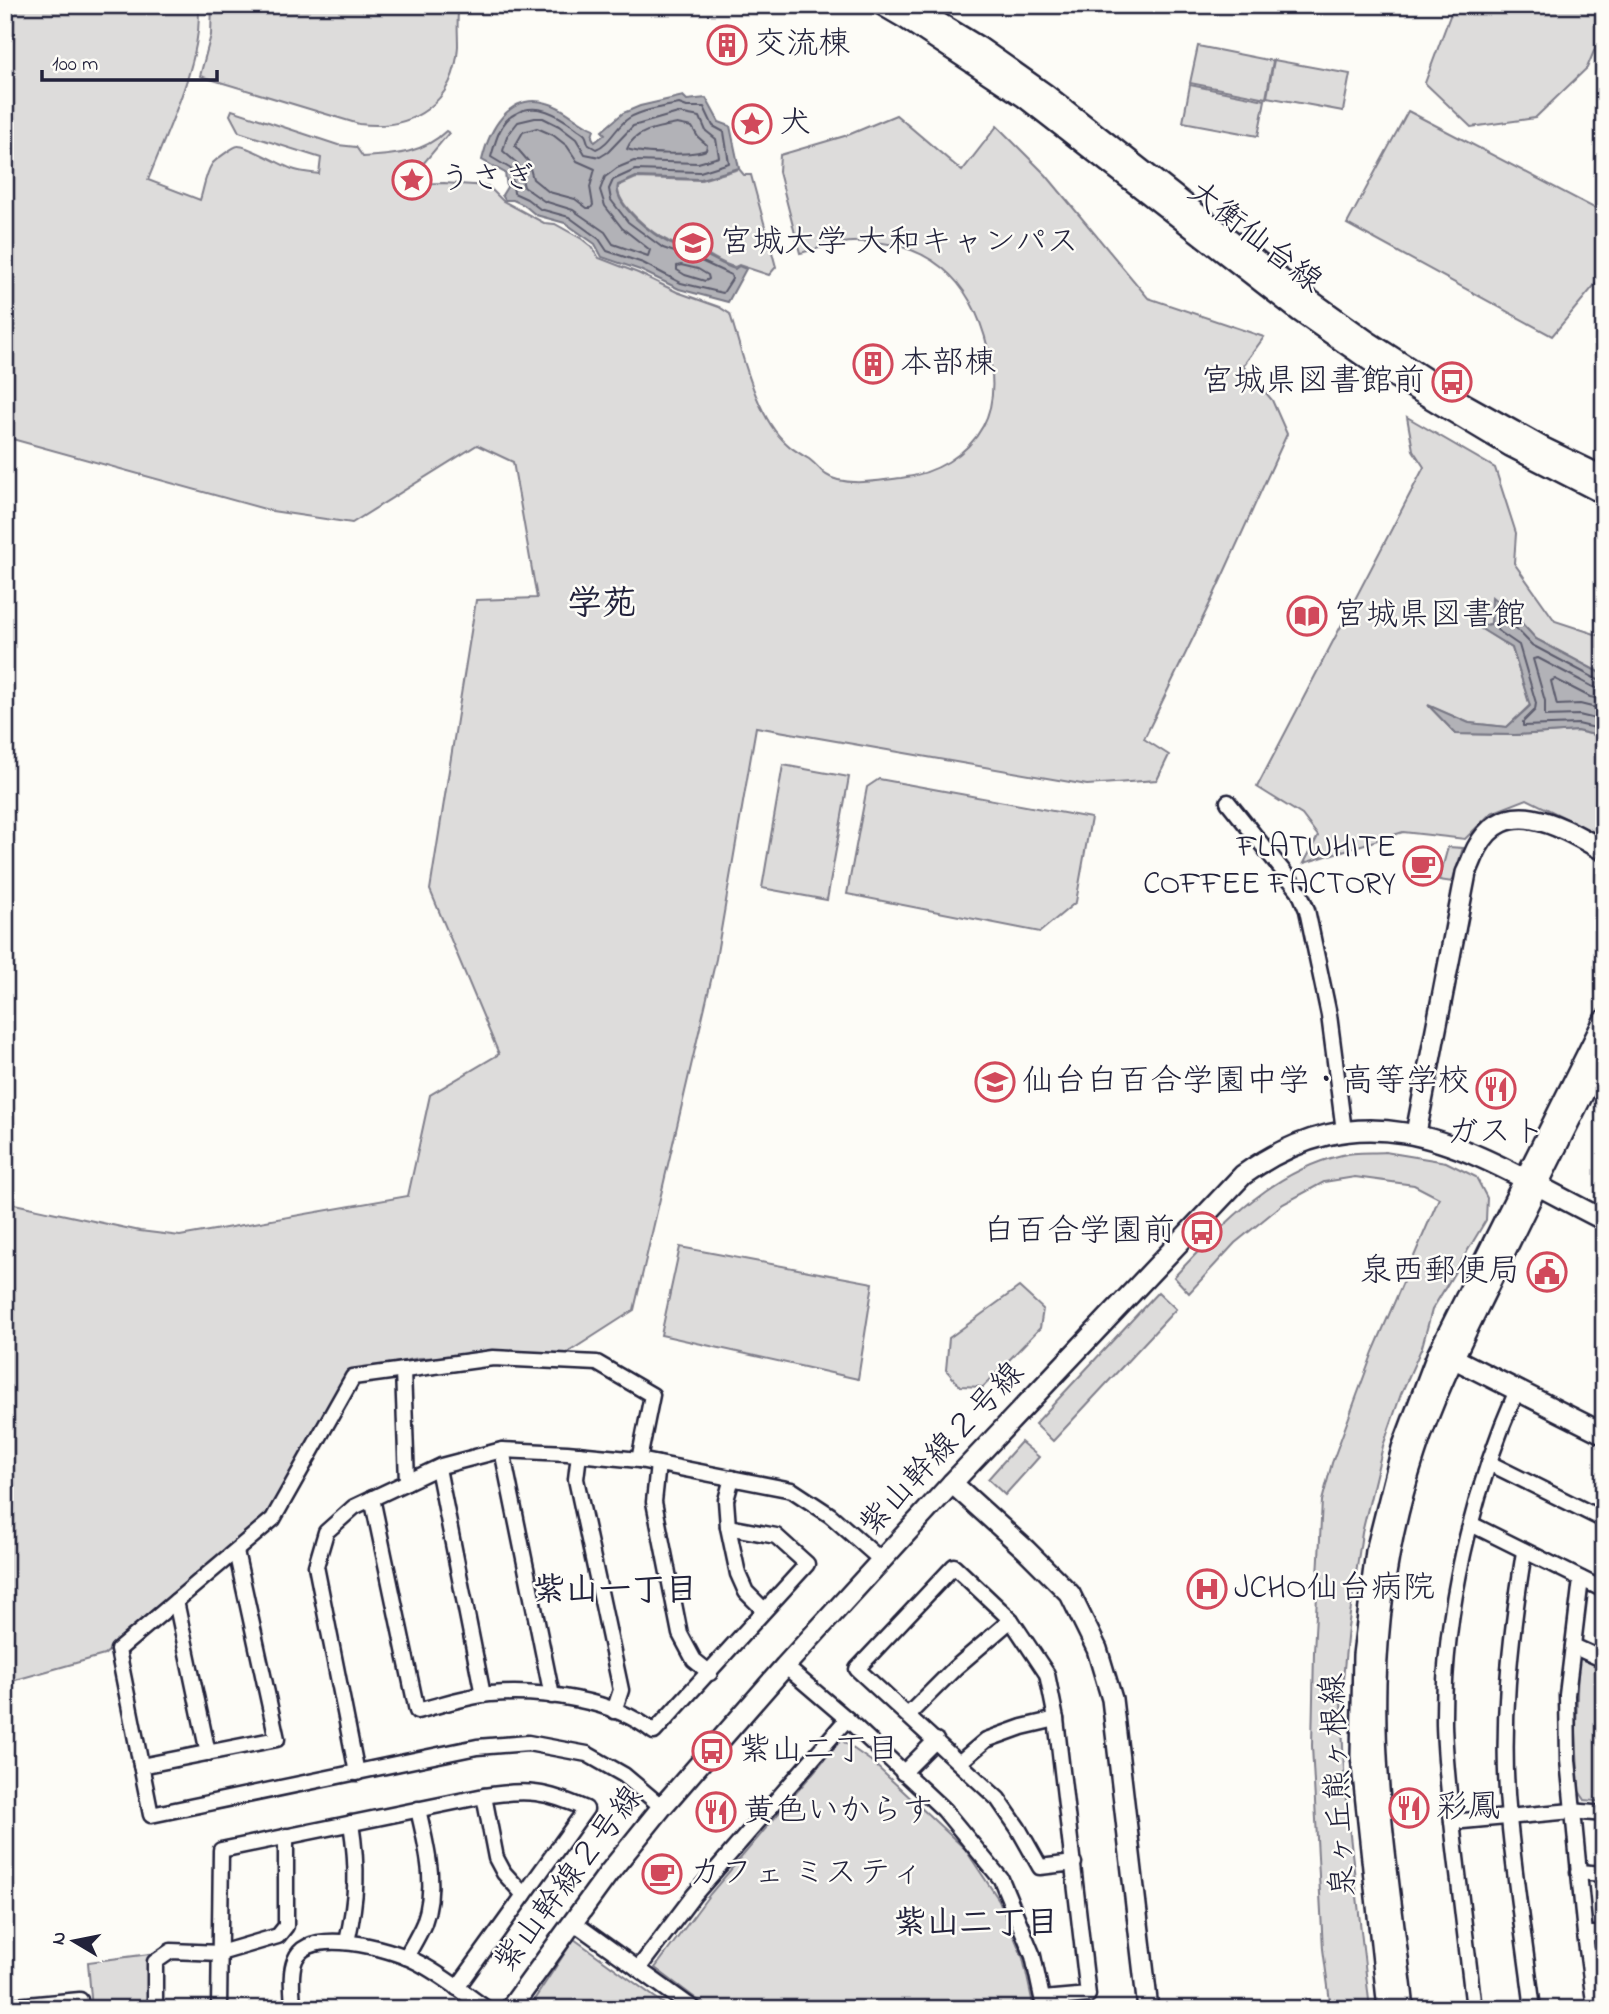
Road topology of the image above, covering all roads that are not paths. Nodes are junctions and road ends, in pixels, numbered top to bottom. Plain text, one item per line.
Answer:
1 (882, 5) edge
2 (910, 5) edge
3 (1304, 305) junction
4 (1604, 477) edge
5 (1604, 495) edge
6 (1228, 802) dead end
7 (1604, 851) edge
8 (1604, 1020) edge
9 (1604, 1054) edge
10 (1344, 1131) junction
11 (1416, 1133) junction
12 (1530, 1183) junction
13 (1604, 1220) edge
14 (1453, 1358) junction
15 (402, 1370) junction
16 (1517, 1390) junction
17 (1604, 1434) edge
18 (502, 1450) junction
19 (579, 1454) junction
20 (639, 1460) junction
21 (1489, 1463) junction
22 (658, 1464) junction
23 (438, 1468) junction
24 (732, 1478) junction
25 (407, 1482) junction
26 (952, 1483) junction
27 (372, 1498) junction
28 (1604, 1520) edge
29 (1471, 1524) junction
30 (728, 1527) junction
31 (236, 1550) junction
32 (1524, 1552) junction
33 (881, 1560) junction
34 (1581, 1579) junction
35 (1604, 1590) edge
36 (176, 1601) junction
37 (764, 1610) junction
38 (1011, 1620) junction
39 (1573, 1646) junction
40 (1604, 1661) edge
41 (785, 1666) junction
42 (710, 1673) junction
43 (483, 1695) junction
44 (552, 1696) junction
45 (614, 1711) junction
46 (908, 1715) junction
47 (847, 1719) junction
48 (1056, 1719) junction
49 (936, 1740) junction
50 (208, 1753) junction
51 (960, 1762) junction
52 (141, 1766) junction
53 (357, 1773) junction
54 (903, 1773) junction
55 (484, 1796) junction
56 (662, 1807) junction
57 (418, 1809) junction
58 (1572, 1811) junction
59 (1604, 1814) edge
60 (1508, 1816) junction
61 (1452, 1822) junction
62 (351, 1823) junction
63 (286, 1836) junction
64 (1074, 1863) junction
65 (1578, 1872) junction
66 (1604, 1874) edge
67 (524, 1895) junction
68 (573, 1922) junction
69 (1585, 1934) junction
70 (1604, 1934) edge
71 (347, 1942) junction
72 (220, 1953) junction
73 (406, 1957) junction
74 (638, 1969) junction
75 (457, 1988) junction
76 (1598, 2002) edge
77 (1043, 2004) edge
78 (5, 2007) edge
79 (80, 2009) edge
80 (155, 2009) edge
81 (219, 2009) edge
82 (293, 2009) edge
83 (487, 2009) edge
84 (509, 2009) edge
85 (694, 2009) edge
86 (1148, 2009) edge
87 (1388, 2009) edge
88 (1404, 2009) edge
89 (1474, 2009) edge
90 (1533, 2009) edge

1 - 3 main road, 大衡仙台線
2 - 3 main road, 大衡仙台線
3 - 4 main road, 大衡仙台線
3 - 5 main road, 大衡仙台線
6 - 10 street
7 - 11 main road
8 - 12 main road, 泉ヶ丘熊ヶ根線
9 - 12 main road, 泉ヶ丘熊ヶ根線
10 - 11 main road, 紫山幹線２号線
10 - 26 main road, 紫山幹線２号線
11 - 12 main road, 紫山幹線２号線
12 - 13 main road, 紫山幹線２号線
12 - 14 main road, 泉ヶ丘熊ヶ根線
12 - 87 main road, 泉ヶ丘熊ヶ根線
14 - 16 main road
14 - 88 main road, 泉ヶ丘熊ヶ根線
15 - 20 street
15 - 25 street
15 - 31 street
16 - 17 main road
16 - 21 street
18 - 19 street
18 - 23 street
18 - 44 street
19 - 20 street
19 - 45 street
20 - 22 street
21 - 28 street
21 - 29 street
22 - 24 street
22 - 42 street
23 - 25 street
23 - 43 street
24 - 30 street
24 - 33 street
25 - 27 street
26 - 33 main road, 紫山幹線２号線
26 - 86 main road
27 - 43 street
27 - 53 street
29 - 32 street
29 - 61 street
30 - 37 street
30 - 37 street
31 - 36 street
31 - 50 street
32 - 34 street
32 - 60 street
33 - 41 main road, 紫山幹線２号線
34 - 35 street
34 - 39 street
36 - 50 street
36 - 52 street
37 - 42 street
38 - 46 street
38 - 46 street
38 - 48 street
39 - 40 street
39 - 58 street
41 - 47 street
41 - 56 main road, 紫山幹線２号線
42 - 45 street
43 - 44 street
44 - 45 street
46 - 49 street
47 - 54 street
47 - 74 street
48 - 51 street
48 - 64 street
49 - 51 street
49 - 54 street
50 - 52 street
51 - 64 street
52 - 53 street
53 - 56 street
54 - 77 street
55 - 57 street
55 - 67 street
55 - 67 street
56 - 68 main road, 紫山幹線２号線
57 - 62 street
57 - 73 street
58 - 59 street
58 - 60 street
58 - 65 street
60 - 61 street
60 - 90 street
61 - 89 street
62 - 63 street
62 - 71 street
63 - 72 street
63 - 72 street
64 - 77 street
65 - 66 street
65 - 69 street
67 - 75 street
68 - 74 street
68 - 84 main road, 紫山幹線２号線
69 - 70 street
69 - 76 street
71 - 73 street
71 - 82 street
72 - 80 street
72 - 81 street
73 - 75 street
74 - 85 street
75 - 83 street
78 - 79 street

